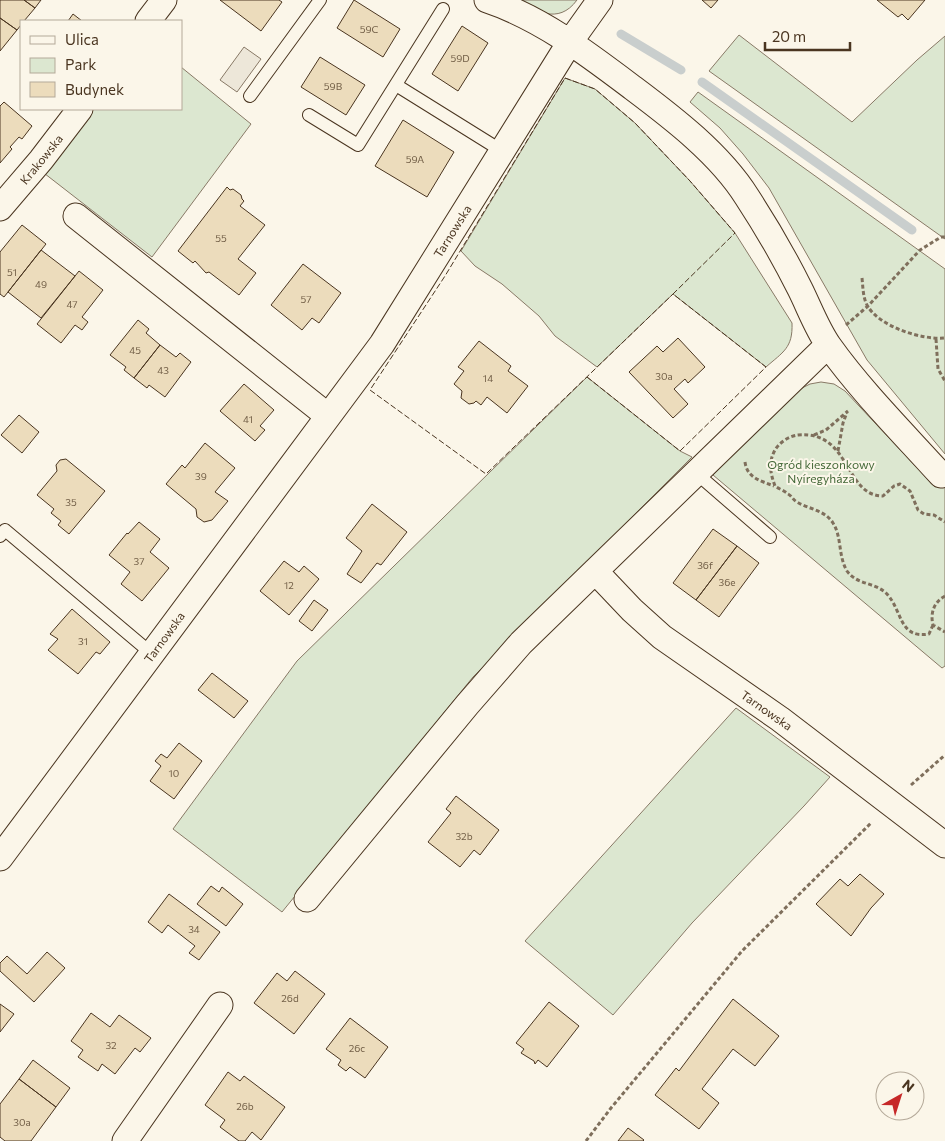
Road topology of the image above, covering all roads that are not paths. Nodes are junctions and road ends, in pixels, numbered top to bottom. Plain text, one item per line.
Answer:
1 (164, 0) edge
2 (320, 0) edge
3 (487, 0) edge
4 (600, 0) edge
5 (443, 9) dead end
6 (149, 20) edge
7 (570, 42) junction
8 (396, 85) junction
9 (250, 96) dead end
10 (79, 110) edge
11 (309, 114) dead end
12 (502, 151) junction
13 (0, 208) edge
14 (76, 216) dead end
15 (828, 345) junction
16 (328, 416) junction
17 (696, 473) junction
18 (940, 475) dead end
19 (0, 536) edge
20 (770, 537) dead end
21 (595, 570) junction
22 (152, 653) junction
23 (945, 845) edge
24 (0, 858) edge
25 (307, 899) dead end
26 (220, 1005) dead end
27 (125, 1141) edge

1 - 6 street
2 - 9 lane
3 - 7 street
4 - 7 street, Tarnowska
5 - 8 lane
7 - 12 street, Tarnowska
7 - 15 street
8 - 11 lane
8 - 12 lane
10 - 13 street, Krakowska
12 - 16 street, Tarnowska
14 - 16 street
15 - 17 street
15 - 18 street
16 - 22 street, Tarnowska
17 - 20 lane
17 - 21 street
19 - 22 lane
21 - 23 street, Tarnowska
21 - 25 street
22 - 24 street, Tarnowska
26 - 27 street

